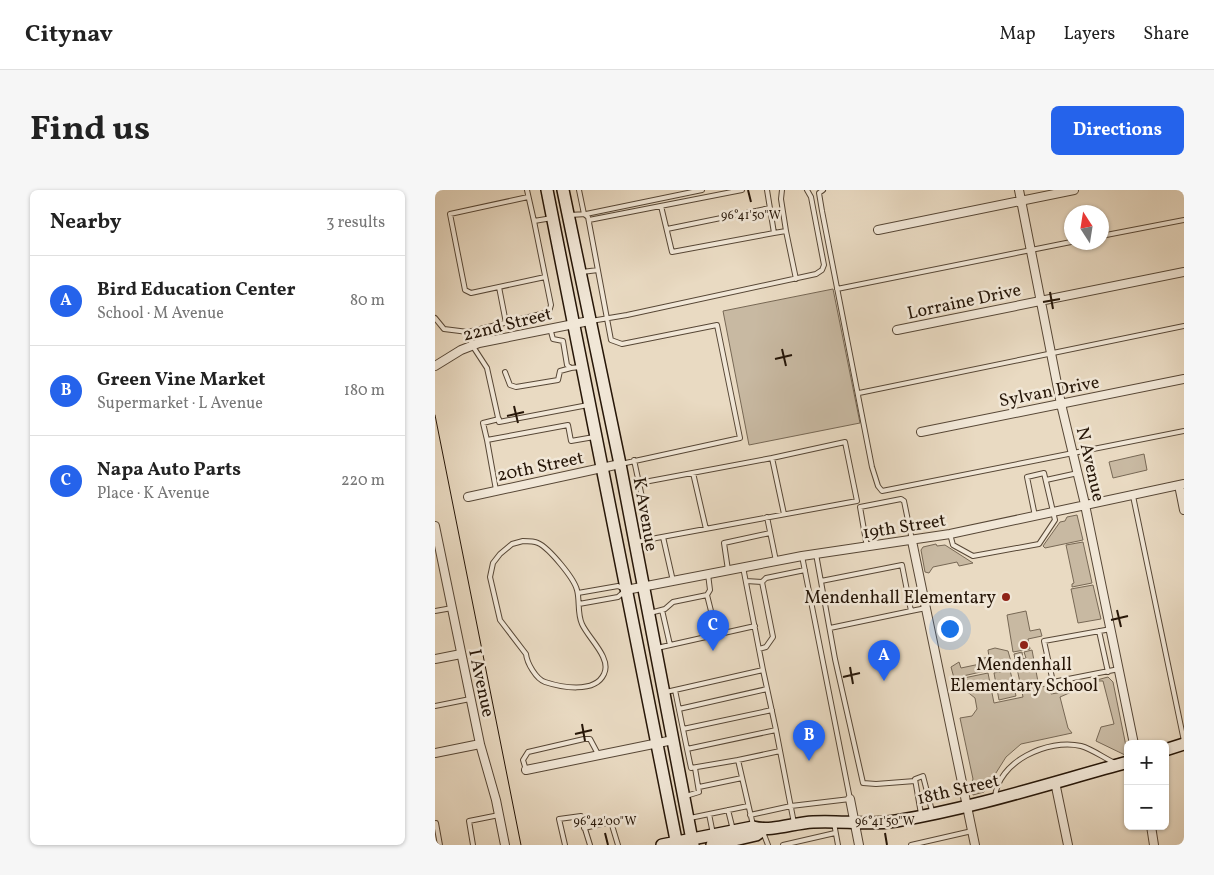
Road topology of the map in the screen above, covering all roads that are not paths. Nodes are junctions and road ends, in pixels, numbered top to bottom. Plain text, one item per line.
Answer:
1 (527, 190) edge
2 (547, 190) edge
3 (563, 190) edge
4 (579, 190) edge
5 (702, 190) edge
6 (742, 190) edge
7 (767, 190) edge
8 (782, 190) edge
9 (807, 190) edge
10 (823, 190) edge
11 (1019, 190) edge
12 (1074, 190) edge
13 (528, 197) junction
14 (1021, 200) junction
15 (661, 206) junction
16 (770, 208) junction
17 (584, 214) junction
18 (568, 215) junction
19 (553, 218) junction
20 (589, 220) junction
21 (1184, 220) edge
22 (534, 221) junction
23 (667, 228) junction
24 (878, 230) dead end
25 (786, 231) junction
26 (774, 233) junction
27 (1109, 234) edge
28 (1064, 244) edge
29 (1031, 251) junction
30 (598, 270) junction
31 (1184, 272) edge
32 (580, 273) junction
33 (545, 277) junction
34 (796, 279) junction
35 (499, 287) junction
36 (837, 289) junction
37 (1040, 300) junction
38 (435, 318) edge
39 (607, 318) junction
40 (589, 321) junction
41 (506, 323) junction
42 (574, 324) junction
43 (1184, 326) edge
44 (550, 328) junction
45 (897, 330) dead end
46 (468, 332) junction
47 (472, 345) junction
48 (1051, 353) junction
49 (435, 366) edge
50 (577, 367) junction
51 (505, 372) dead end
52 (1184, 380) edge
53 (859, 394) junction
54 (590, 404) junction
55 (1061, 404) junction
56 (499, 419) junction
57 (1184, 431) edge
58 (921, 432) dead end
59 (596, 437) junction
60 (487, 440) junction
61 (1073, 452) junction
62 (771, 458) junction
63 (634, 460) junction
64 (619, 464) junction
65 (603, 468) junction
66 (693, 472) junction
67 (1078, 473) junction
68 (1046, 480) junction
69 (639, 483) junction
70 (1181, 485) edge
71 (496, 490) junction
72 (1133, 495) junction
73 (467, 497) dead end
74 (1085, 506) junction
75 (1184, 510) edge
76 (1054, 512) junction
77 (784, 514) junction
78 (1035, 516) junction
79 (767, 517) junction
80 (435, 526) edge
81 (706, 529) junction
82 (770, 533) junction
83 (950, 534) junction
84 (663, 536) junction
85 (651, 539) junction
86 (912, 541) junction
87 (633, 542) junction
88 (867, 547) junction
89 (816, 554) junction
90 (802, 556) junction
91 (776, 561) junction
92 (439, 562) edge
93 (743, 567) junction
94 (728, 570) junction
95 (805, 570) junction
96 (708, 574) junction
97 (673, 581) junction
98 (746, 582) junction
99 (762, 582) junction
100 (821, 582) junction
101 (642, 586) junction
102 (626, 590) junction
103 (578, 593) junction
104 (707, 595) junction
105 (579, 604) junction
106 (452, 608) junction
107 (926, 608) junction
108 (662, 610) junction
109 (435, 611) edge
110 (911, 611) junction
111 (648, 613) junction
112 (714, 623) dead end
113 (755, 626) junction
114 (830, 628) junction
115 (1111, 629) junction
116 (1099, 631) junction
117 (670, 645) junction
118 (655, 649) junction
119 (759, 649) junction
120 (461, 654) junction
121 (435, 659) edge
122 (1119, 669) junction
123 (763, 670) junction
124 (1108, 672) junction
125 (767, 689) junction
126 (675, 690) junction
127 (663, 692) junction
128 (470, 699) junction
129 (435, 706) edge
130 (679, 708) junction
131 (772, 710) junction
132 (683, 729) junction
133 (776, 730) junction
134 (679, 738) junction
135 (1133, 740) edge
136 (1184, 742) edge
137 (656, 743) junction
138 (480, 744) junction
139 (1169, 748) edge
140 (687, 749) junction
141 (780, 750) junction
142 (435, 753) edge
143 (598, 754) junction
144 (738, 760) junction
145 (1122, 764) edge
146 (695, 768) junction
147 (526, 770) joint
148 (742, 778) junction
149 (915, 781) junction
150 (1055, 782) junction
151 (699, 787) junction
152 (684, 797) junction
153 (850, 799) junction
154 (995, 799) junction
155 (748, 806) junction
156 (791, 806) junction
157 (967, 806) junction
158 (728, 810) junction
159 (709, 814) junction
160 (927, 814) junction
161 (499, 815) junction
162 (750, 815) junction
163 (688, 818) junction
164 (436, 822) edge
165 (794, 824) junction
166 (855, 824) junction
167 (584, 828) junction
168 (834, 828) junction
169 (1152, 830) edge
170 (733, 831) junction
171 (972, 832) junction
172 (754, 835) edge
173 (713, 840) edge
174 (693, 842) edge
175 (677, 844) edge
176 (440, 845) edge
177 (473, 845) edge
178 (505, 845) edge
179 (565, 845) edge
180 (590, 845) edge
181 (618, 845) edge
182 (662, 845) edge
183 (769, 845) edge
184 (783, 845) edge
185 (838, 845) edge
186 (859, 845) edge
187 (911, 845) edge
188 (975, 845) edge
189 (1068, 845) edge
190 (1154, 845) edge

1 - 13 lane
2 - 19 main road, K Avenue
3 - 18 main road, K Avenue
4 - 17 lane
5 - 17 lane
6 - 15 lane
7 - 16 lane
8 - 25 lane
9 - 34 lane
10 - 36 lane
11 - 14 street, N Avenue
12 - 14 street
13 - 22 lane
13 - 35 lane
14 - 24 street
14 - 29 street, N Avenue
15 - 20 lane
15 - 23 lane
16 - 23 lane
16 - 26 lane
17 - 18 lane
17 - 20 lane
18 - 19 main road
18 - 32 main road, K Avenue
19 - 22 lane
19 - 42 main road, K Avenue
20 - 30 lane
21 - 27 lane
22 - 33 lane
23 - 26 lane
25 - 26 lane
25 - 34 lane
28 - 29 lane
29 - 36 lane
29 - 37 street, N Avenue
30 - 32 lane
30 - 39 lane
31 - 37 street, Lorraine Drive
32 - 40 main road, K Avenue
33 - 35 lane
33 - 41 lane
34 - 39 lane
35 - 41 lane
36 - 53 lane
37 - 45 street, Lorraine Drive
37 - 48 street, N Avenue
38 - 46 lane
39 - 40 lane
39 - 63 lane
40 - 42 street, 22nd Street
40 - 64 main road, K Avenue
41 - 46 lane
42 - 44 street, 22nd Street
42 - 50 main road, K Avenue
43 - 48 lane
44 - 47 street, 22nd Street
44 - 50 lane
46 - 47 lane
47 - 49 street, 22nd Street
47 - 56 lane
48 - 53 lane
48 - 55 street, N Avenue
50 - 51 lane
50 - 54 main road, K Avenue
52 - 55 street, Sylvan Drive
53 - 61 lane
54 - 56 lane
54 - 59 main road, K Avenue
55 - 58 street, Sylvan Drive
55 - 61 street, N Avenue
56 - 60 lane
57 - 61 lane
59 - 60 lane
59 - 65 main road, K Avenue
60 - 71 lane
61 - 67 street, N Avenue
62 - 66 lane
62 - 77 lane
62 - 77 lane
63 - 64 lane
63 - 69 lane
64 - 65 street, 20th Street
64 - 87 main road, K Avenue
65 - 71 street, 20th Street
65 - 102 main road, K Avenue
66 - 69 lane
66 - 81 lane
67 - 68 lane
67 - 74 street, N Avenue
68 - 76 lane
68 - 78 lane
69 - 85 lane
70 - 72 street, 19th Street
70 - 75 street
71 - 73 street, 20th Street
72 - 74 street, 19th Street
72 - 136 lane
74 - 76 street, 19th Street
74 - 115 street, N Avenue
76 - 78 street, 19th Street
76 - 83 lane
77 - 79 lane
78 - 83 street, 19th Street
79 - 81 lane
79 - 82 lane
80 - 92 street, I Avenue
81 - 84 lane
82 - 91 lane
82 - 94 lane
83 - 86 street, 19th Street
84 - 85 lane
84 - 97 lane
85 - 87 lane
86 - 88 street, 19th Street
86 - 88 lane
86 - 107 street
87 - 101 main road, K Avenue
88 - 89 street, 19th Street
89 - 90 street, 19th Street
89 - 100 lane
90 - 91 street, 19th Street
90 - 95 lane
91 - 93 street, 19th Street
92 - 106 street, I Avenue
93 - 94 street, 19th Street
93 - 98 lane
94 - 96 street, 19th Street
95 - 99 lane
95 - 153 lane
96 - 97 street, 19th Street
96 - 104 lane
97 - 101 street, 19th Street
98 - 99 lane
98 - 113 lane
99 - 119 lane
100 - 110 lane
100 - 114 lane
101 - 102 street, 19th Street
101 - 111 main road, K Avenue
102 - 103 lane
102 - 105 lane
102 - 137 main road, K Avenue
103 - 105 lane
103 - 105 lane
104 - 108 lane
104 - 112 lane
106 - 109 lane
106 - 120 street, I Avenue
107 - 110 lane
107 - 157 street
108 - 111 lane
108 - 117 lane
110 - 114 lane
111 - 118 main road, K Avenue
113 - 117 lane
113 - 119 lane
114 - 149 lane
115 - 116 lane
115 - 122 street, N Avenue
116 - 124 lane
116 - 124 lane
117 - 118 lane
118 - 127 main road, K Avenue
119 - 123 lane
120 - 121 street
120 - 128 street, I Avenue
122 - 124 lane
122 - 135 street, N Avenue
123 - 125 lane
123 - 126 lane
125 - 130 lane
125 - 131 lane
126 - 127 lane
126 - 130 lane
127 - 134 main road, K Avenue
128 - 129 lane
128 - 138 street, I Avenue
130 - 132 lane
131 - 132 lane
131 - 133 lane
132 - 134 lane
133 - 140 lane
133 - 141 lane
134 - 137 street
134 - 140 lane
134 - 152 main road, K Avenue
136 - 139 main road
137 - 143 street
137 - 175 main road, K Avenue
138 - 142 street
138 - 161 street, I Avenue
140 - 146 lane
141 - 144 lane
141 - 156 lane
143 - 147 street
143 - 147 lane
144 - 146 lane
144 - 148 lane
145 - 150 main road, 18th Street
145 - 154 lane
146 - 151 lane
148 - 151 lane
148 - 155 lane
149 - 160 lane
149 - 160 lane
150 - 154 main road, 18th Street
150 - 189 street
151 - 152 lane
152 - 163 main road, K Avenue
153 - 156 lane
153 - 166 street
154 - 157 main road, 18th Street
155 - 158 lane
155 - 162 lane
156 - 162 lane
156 - 165 lane
157 - 160 main road, 18th Street
157 - 171 street
158 - 159 lane
158 - 170 lane
159 - 163 lane
159 - 173 lane
160 - 166 main road, 18th Street
161 - 177 lane
161 - 178 street, I Avenue
162 - 172 lane
163 - 174 main road, K Avenue
164 - 176 lane
165 - 168 main road, 18th Street
165 - 172 main road, 18th Street
166 - 168 main road, 18th Street
166 - 186 street
167 - 179 lane
167 - 180 lane
167 - 181 lane
168 - 184 lane
168 - 185 lane
169 - 190 street
170 - 172 main road, 18th Street
170 - 173 main road, 18th Street
171 - 187 lane
171 - 188 street
172 - 173 main road, 18th Street
172 - 183 lane
173 - 174 main road, 18th Street
174 - 175 main road, 18th Street
175 - 182 main road, 18th Street

